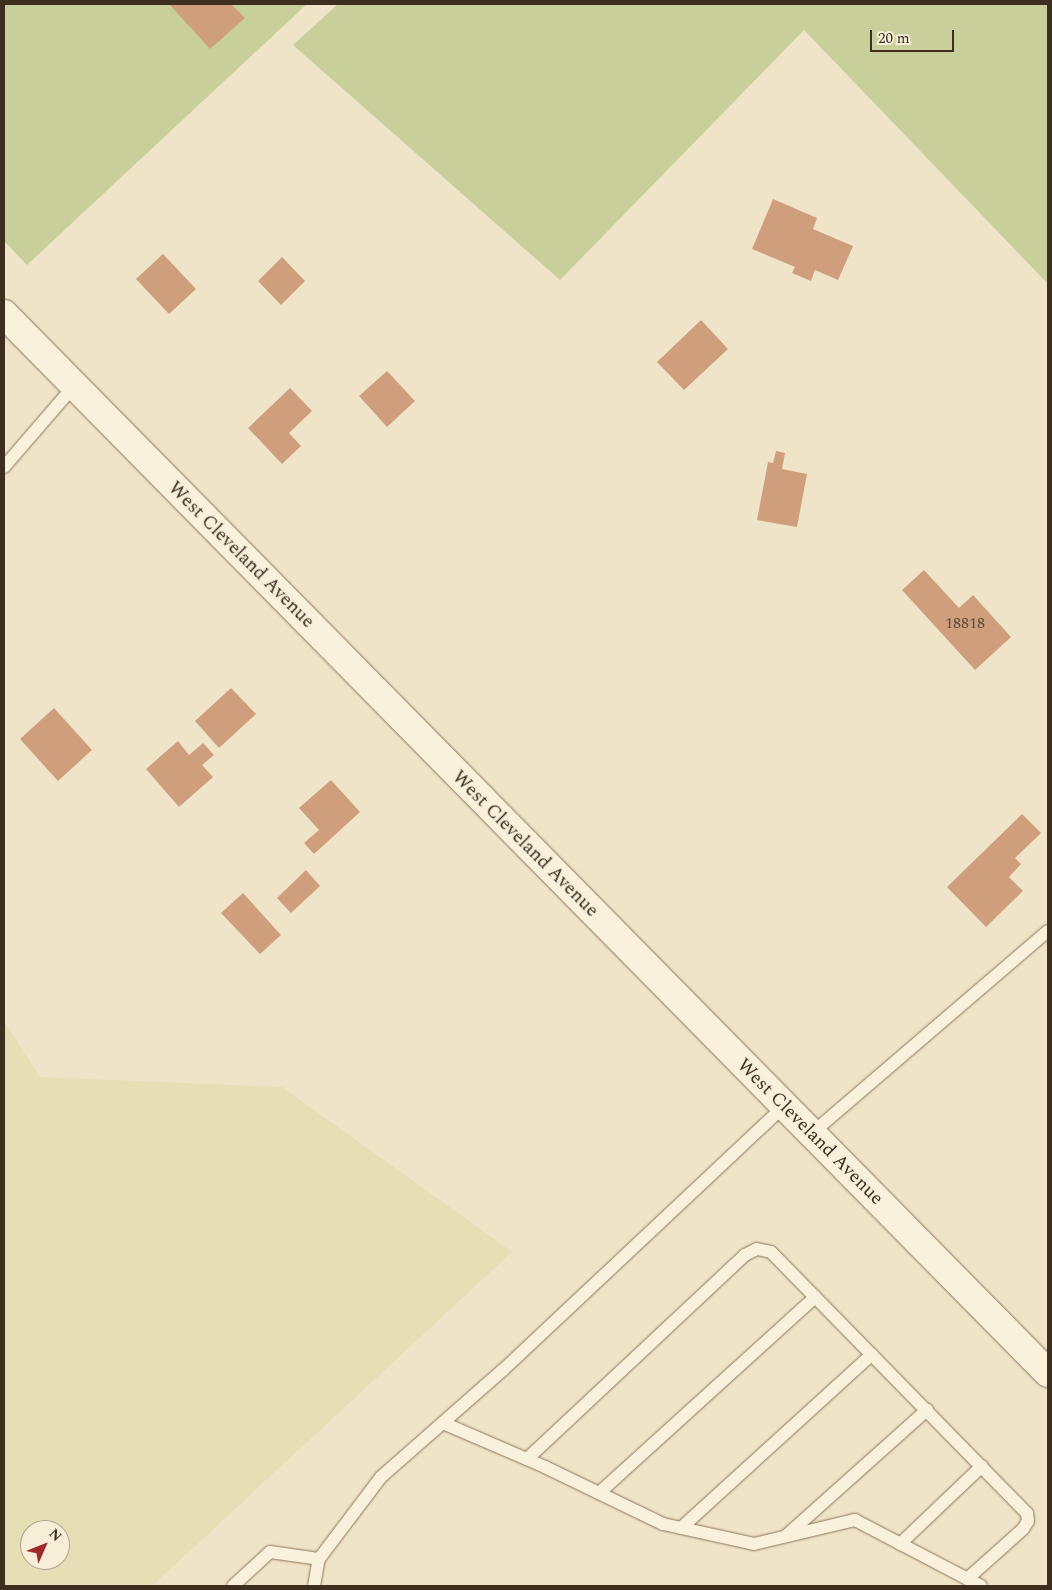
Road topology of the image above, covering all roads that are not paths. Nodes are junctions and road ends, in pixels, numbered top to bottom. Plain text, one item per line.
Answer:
1 (4, 314) edge
2 (74, 386) junction
3 (4, 468) edge
4 (1048, 931) edge
5 (784, 1106) junction
6 (811, 1134) junction
7 (815, 1297) junction
8 (872, 1354) junction
9 (1048, 1373) edge
10 (926, 1410) junction
11 (443, 1423) junction
12 (527, 1459) junction
13 (982, 1466) junction
14 (599, 1494) junction
15 (681, 1528) junction
16 (785, 1537) junction
17 (900, 1544) junction
18 (320, 1559) junction
19 (967, 1579) junction
20 (233, 1586) edge
21 (314, 1586) edge
22 (981, 1586) edge

1 - 2 main road, West Cleveland Avenue
2 - 3 lane
2 - 5 main road, West Cleveland Avenue
4 - 6 lane
5 - 6 main road, West Cleveland Avenue
5 - 11 lane
6 - 9 main road, West Cleveland Avenue
7 - 8 lane
7 - 12 lane
7 - 14 lane
8 - 10 lane
8 - 15 lane
10 - 13 lane
10 - 16 lane
11 - 12 lane
11 - 18 lane
12 - 14 lane
13 - 17 lane
13 - 19 lane
14 - 15 lane
15 - 16 lane
16 - 17 lane
17 - 19 lane
18 - 20 lane
18 - 21 lane
19 - 22 lane

